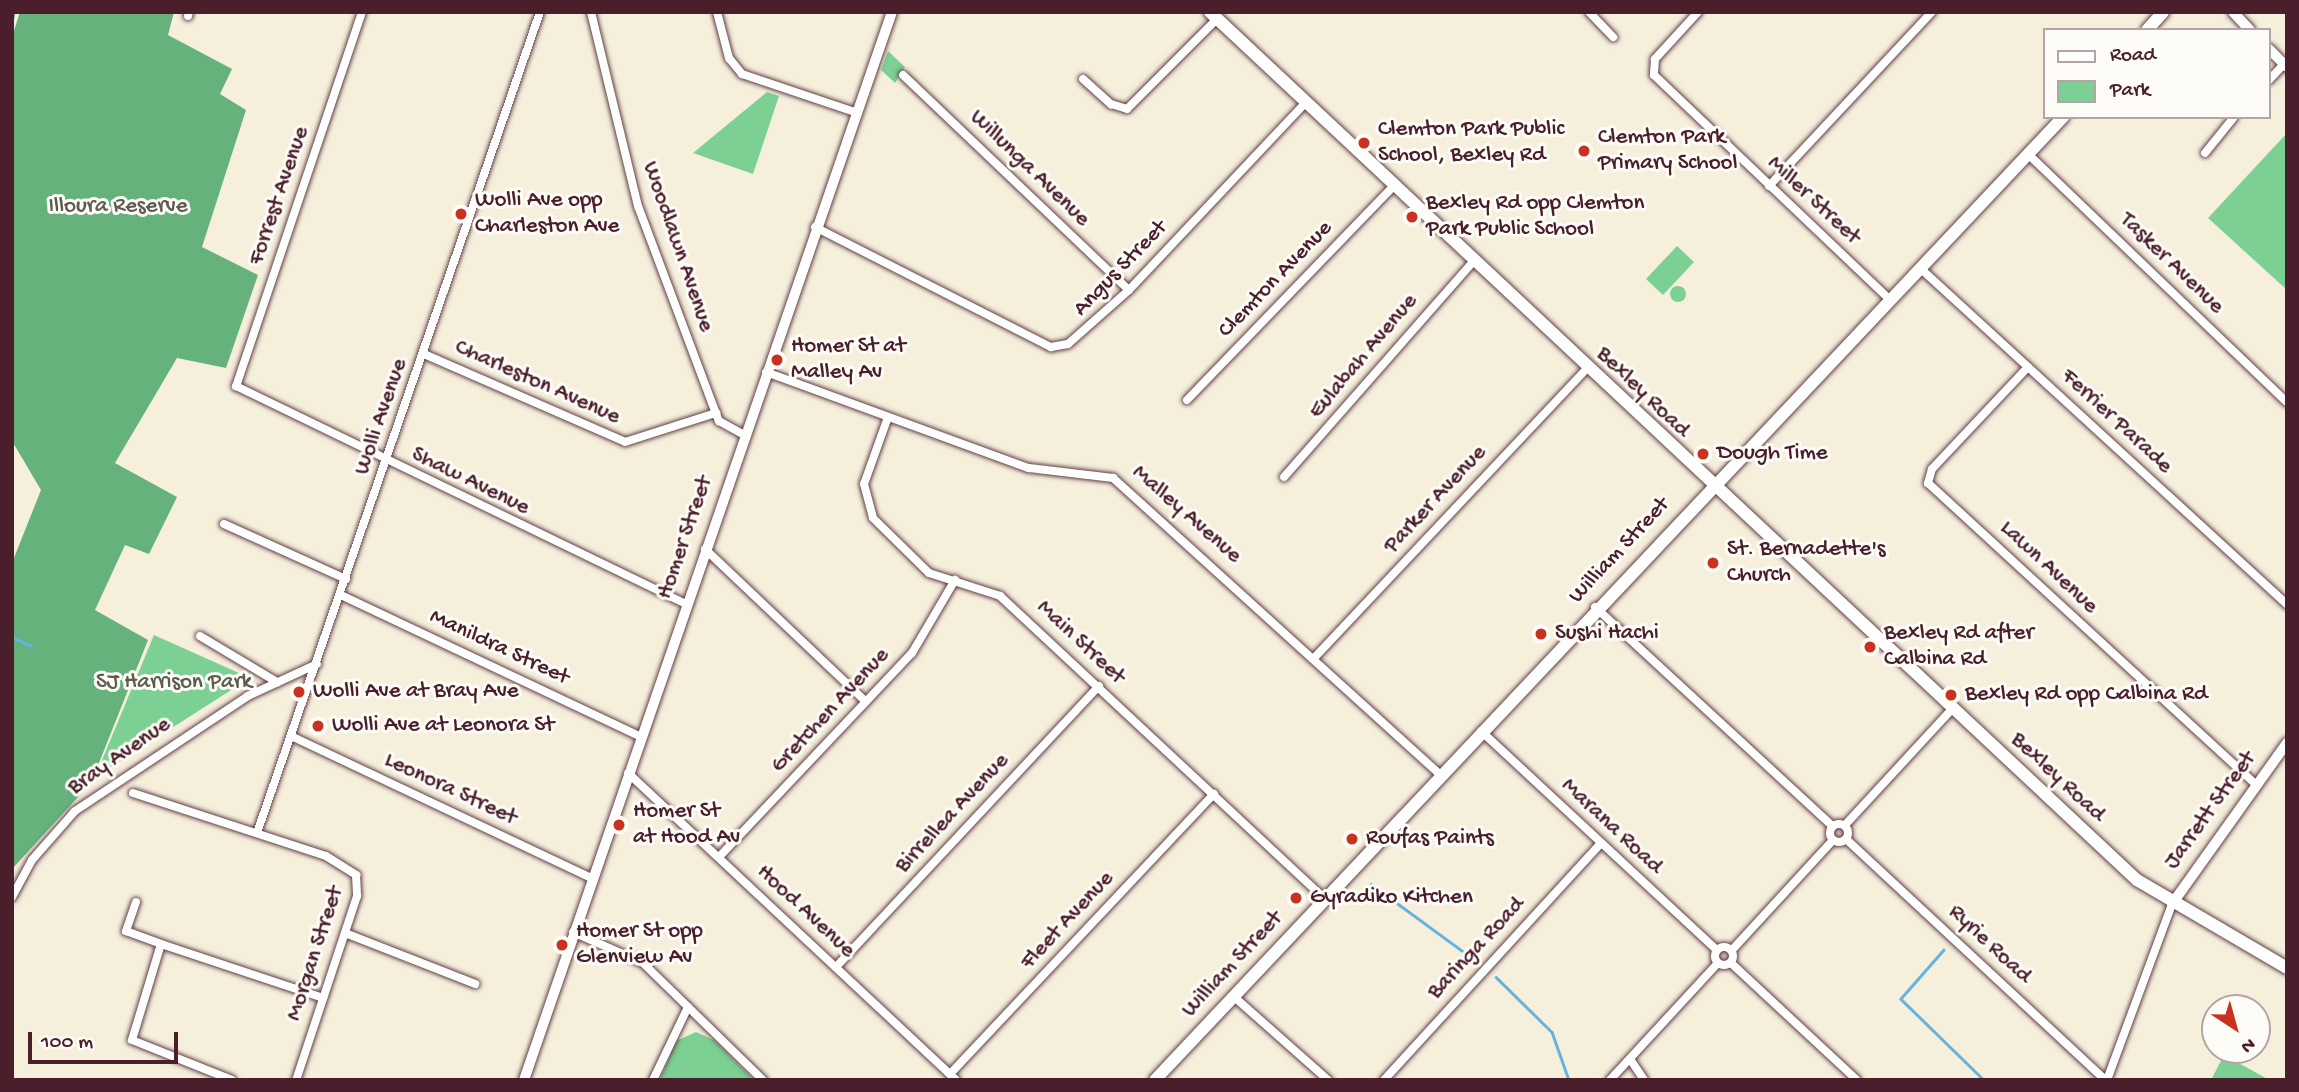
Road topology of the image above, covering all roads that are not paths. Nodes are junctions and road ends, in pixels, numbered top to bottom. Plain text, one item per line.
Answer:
1 (362, 12) edge
2 (540, 12) edge
3 (592, 12) edge
4 (717, 12) edge
5 (892, 12) edge
6 (1589, 12) edge
7 (1698, 12) edge
8 (1932, 12) edge
9 (2163, 12) edge
10 (2233, 12) edge
11 (1214, 16) edge
12 (2149, 28) edge
13 (2248, 28) edge
14 (1613, 37) dead end
15 (2271, 51) edge
16 (2285, 65) edge
17 (903, 75) dead end
18 (2271, 78) edge
19 (1083, 79) dead end
20 (1305, 103) junction
21 (855, 112) junction
22 (2061, 119) edge
23 (2232, 119) edge
24 (2204, 153) dead end
25 (2028, 154) junction
26 (1769, 186) junction
27 (1394, 187) junction
28 (816, 227) junction
29 (1473, 262) junction
30 (1920, 268) junction
31 (1129, 290) junction
32 (1890, 300) junction
33 (424, 354) junction
34 (2028, 367) junction
35 (1586, 369) junction
36 (765, 372) junction
37 (238, 391) joint
38 (1186, 400) dead end
39 (2287, 402) edge
40 (716, 413) junction
41 (888, 417) junction
42 (744, 435) junction
43 (386, 463) junction
44 (1283, 477) dead end
45 (1710, 487) junction
46 (224, 524) dead end
47 (705, 550) junction
48 (346, 579) junction
49 (955, 580) junction
50 (341, 595) junction
51 (686, 604) junction
52 (2287, 604) edge
53 (1595, 607) junction
54 (200, 636) dead end
55 (1315, 657) junction
56 (317, 664) junction
57 (276, 682) junction
58 (1099, 686) junction
59 (865, 701) junction
60 (1952, 709) junction
61 (1480, 730) junction
62 (291, 736) junction
63 (641, 737) junction
64 (2287, 743) edge
65 (628, 773) junction
66 (1440, 774) junction
67 (2256, 785) junction
68 (133, 793) dead end
69 (1214, 794) junction
70 (1845, 825) junction
71 (1832, 826) junction
72 (257, 833) junction
73 (1833, 839) junction
74 (1846, 839) junction
75 (1599, 845) junction
76 (719, 857) junction
77 (592, 878) junction
78 (12, 897) edge
79 (1324, 898) junction
80 (136, 902) dead end
81 (2172, 904) junction
82 (573, 932) junction
83 (345, 933) junction
84 (161, 944) junction
85 (1717, 950) junction
86 (1731, 950) junction
87 (1718, 963) junction
88 (1731, 963) junction
89 (836, 967) junction
90 (2287, 968) edge
91 (475, 984) dead end
92 (1233, 996) junction
93 (323, 998) junction
94 (688, 1007) junction
95 (1630, 1059) junction
96 (953, 1077) edge
97 (232, 1080) edge
98 (296, 1080) edge
99 (524, 1080) edge
100 (653, 1080) edge
101 (763, 1080) edge
102 (1155, 1080) edge
103 (1328, 1080) edge
104 (1384, 1080) edge
105 (1611, 1080) edge
106 (1644, 1080) edge
107 (1857, 1080) edge
108 (2106, 1080) edge

1 - 37 street, Forrest Avenue
2 - 33 street, Wolli Avenue
3 - 40 street, Woodlawn Avenue
4 - 21 street
5 - 21 street, Homer Street
6 - 14 street
7 - 26 street, Miller Street
8 - 26 street
9 - 12 main road
10 - 13 street
11 - 19 street
11 - 20 main road, Bexley Road
15 - 16 street
16 - 18 street
17 - 31 street, Willunga Avenue
20 - 27 main road, Bexley Road
20 - 31 street, Angus Street
21 - 28 street, Homer Street
22 - 25 main road, William Street
23 - 24 street
25 - 30 main road, William Street
25 - 39 street, Tasker Avenue
26 - 32 street, Miller Street
27 - 29 main road, Bexley Road
27 - 38 street, Clemton Avenue
28 - 31 street, Angus Street
28 - 36 street, Homer Street
29 - 35 main road, Bexley Road
29 - 44 street, Eulabah Avenue
30 - 32 main road, William Street
30 - 34 street, Ferrier Parade
32 - 45 main road, William Street
33 - 40 street, Charleston Avenue
33 - 43 street, Wolli Avenue
34 - 52 street, Ferrier Parade
34 - 67 street, Lawn Avenue
35 - 45 main road, Bexley Road
35 - 55 street, Parker Avenue
36 - 41 street, Malley Avenue
36 - 42 street, Homer Street
37 - 43 street, Shaw Avenue
40 - 42 street, Woodlawn Avenue
41 - 49 street, Main Street
41 - 55 street, Malley Avenue
42 - 47 street, Homer Street
43 - 48 street, Wolli Avenue
43 - 51 street, Shaw Avenue
45 - 53 main road, William Street
45 - 60 main road, Bexley Road
46 - 48 street
47 - 51 street, Homer Street
47 - 59 street
48 - 50 street, Wolli Avenue
49 - 58 street, Main Street
49 - 59 street, Gretchen Avenue
50 - 56 street, Wolli Avenue
50 - 63 street, Manildra Street
51 - 63 street, Homer Street
53 - 61 main road, William Street
53 - 71 street
54 - 57 street
55 - 66 street, Malley Avenue
56 - 57 street, Bray Avenue
56 - 62 street, Wolli Avenue
57 - 78 street, Bray Avenue
58 - 69 street, Main Street
58 - 89 street, Birrellea Avenue
59 - 76 street, Gretchen Avenue
60 - 70 street
60 - 81 main road, Bexley Road
61 - 66 main road, William Street
61 - 75 street, Marana Road
62 - 72 street, Wolli Avenue
62 - 77 street, Leonora Street
63 - 65 street, Homer Street
64 - 67 street, Jarrett Street
65 - 76 street, Hood Avenue
65 - 77 street, Homer Street
66 - 79 main road, William Street
67 - 81 street, Jarrett Street
68 - 72 street, Morgan Street
69 - 79 street, Main Street
69 - 96 street, Fleet Avenue
70 - 71 street
70 - 74 street
71 - 73 street
72 - 83 street, Morgan Street
73 - 74 street
73 - 86 street
74 - 108 street, Ryrie Road
75 - 85 street, Marana Road
75 - 104 street, Baringa Road
76 - 89 street, Hood Avenue
77 - 82 street, Homer Street
79 - 92 main road, William Street
80 - 84 street
81 - 90 main road, Bexley Road
81 - 108 street
82 - 94 street
82 - 99 street, Homer Street
83 - 91 street
83 - 93 street, Morgan Street
84 - 93 street
84 - 97 street
85 - 86 street
85 - 87 street
86 - 88 street
87 - 88 street
87 - 95 street
88 - 107 street
89 - 96 street, Hood Avenue
92 - 102 main road, William Street
92 - 103 street
93 - 98 street, Morgan Street
94 - 100 street
94 - 101 street
95 - 105 street
95 - 106 street

